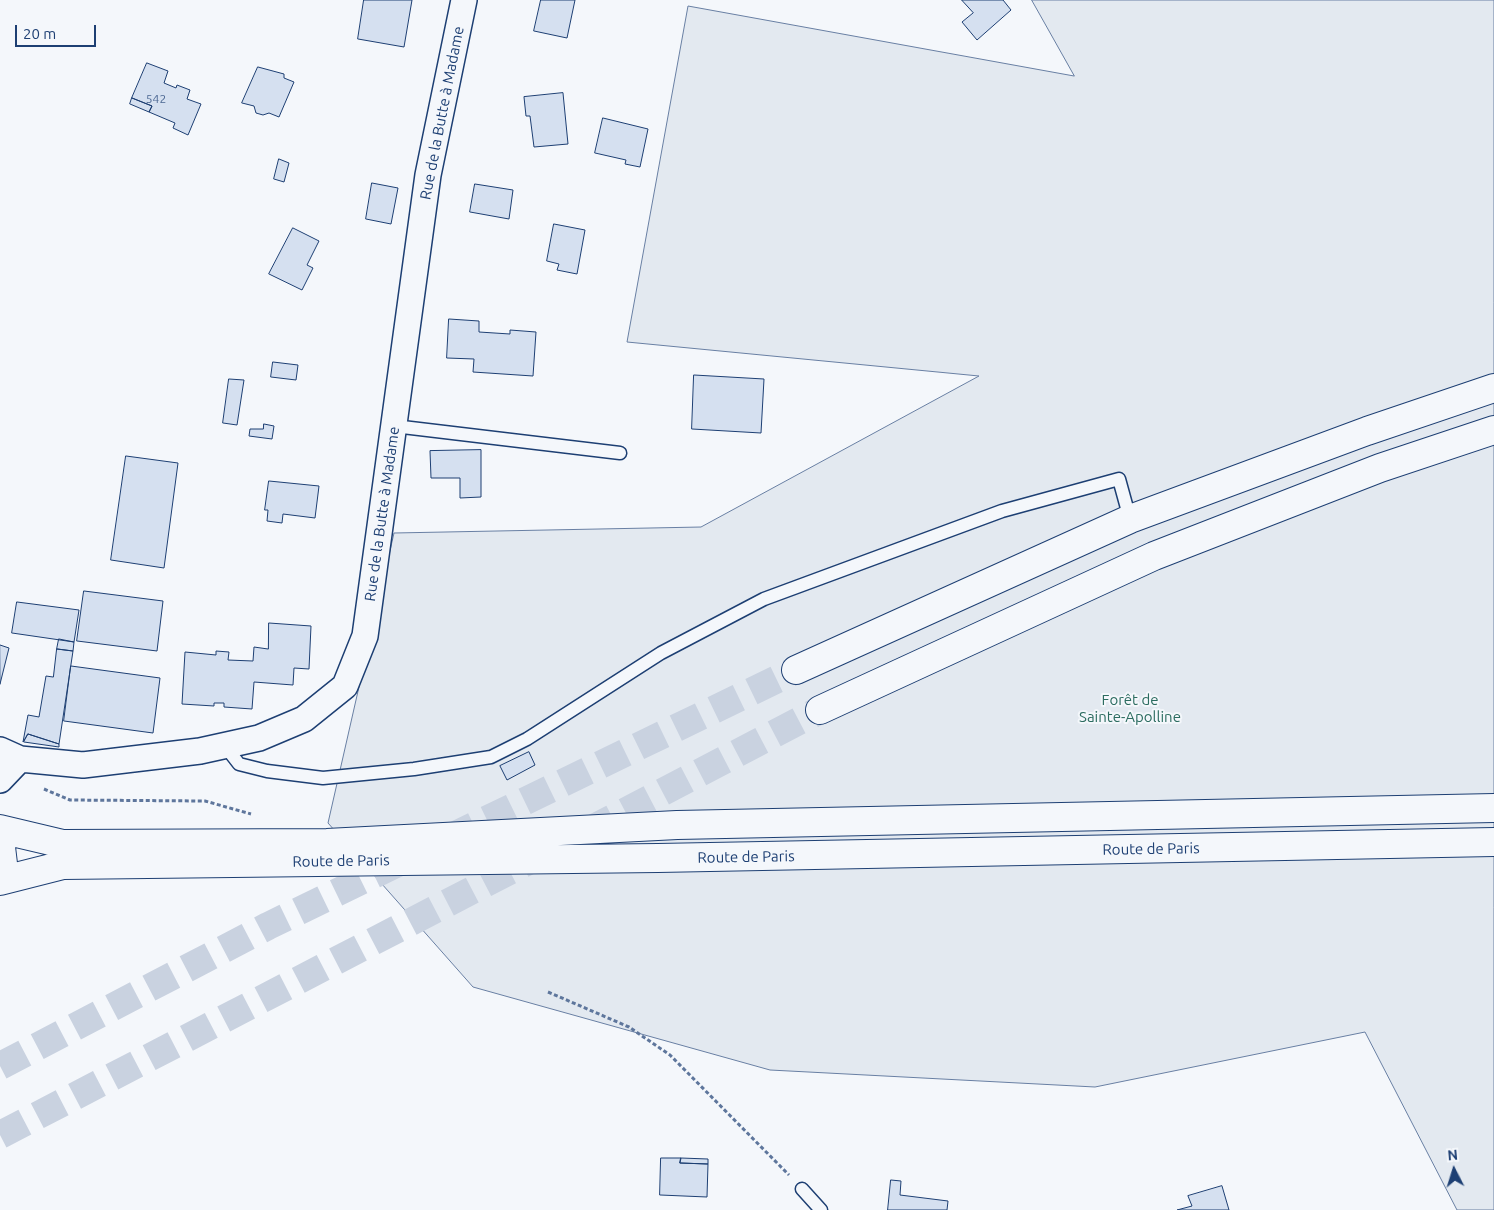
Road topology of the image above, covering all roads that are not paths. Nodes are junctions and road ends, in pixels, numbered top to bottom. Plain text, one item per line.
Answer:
1 (464, 0) edge
2 (1494, 388) edge
3 (394, 426) junction
4 (1494, 430) edge
5 (620, 453) dead end
6 (1130, 519) junction
7 (796, 670) tunnel mouth
8 (820, 710) tunnel mouth
9 (225, 746) junction
10 (10, 755) edge
11 (0, 780) edge
12 (1494, 808) edge
13 (0, 829) edge
14 (0, 839) edge
15 (1494, 842) edge
16 (0, 875) edge
17 (0, 881) edge
18 (802, 1189) road end
19 (820, 1210) edge

1 - 3 street, Rue de la Butte à Madame
2 - 6 main road
3 - 5 lane
3 - 9 street, Rue de la Butte à Madame
4 - 8 main road
6 - 7 main road
6 - 9 lane
9 - 10 street, Rue de la Butte à Madame
10 - 11 street, Rue de la Butte à Madame
12 - 13 main road, Route de Paris
14 - 16 main road
15 - 17 main road, Route de Paris
18 - 19 lane

